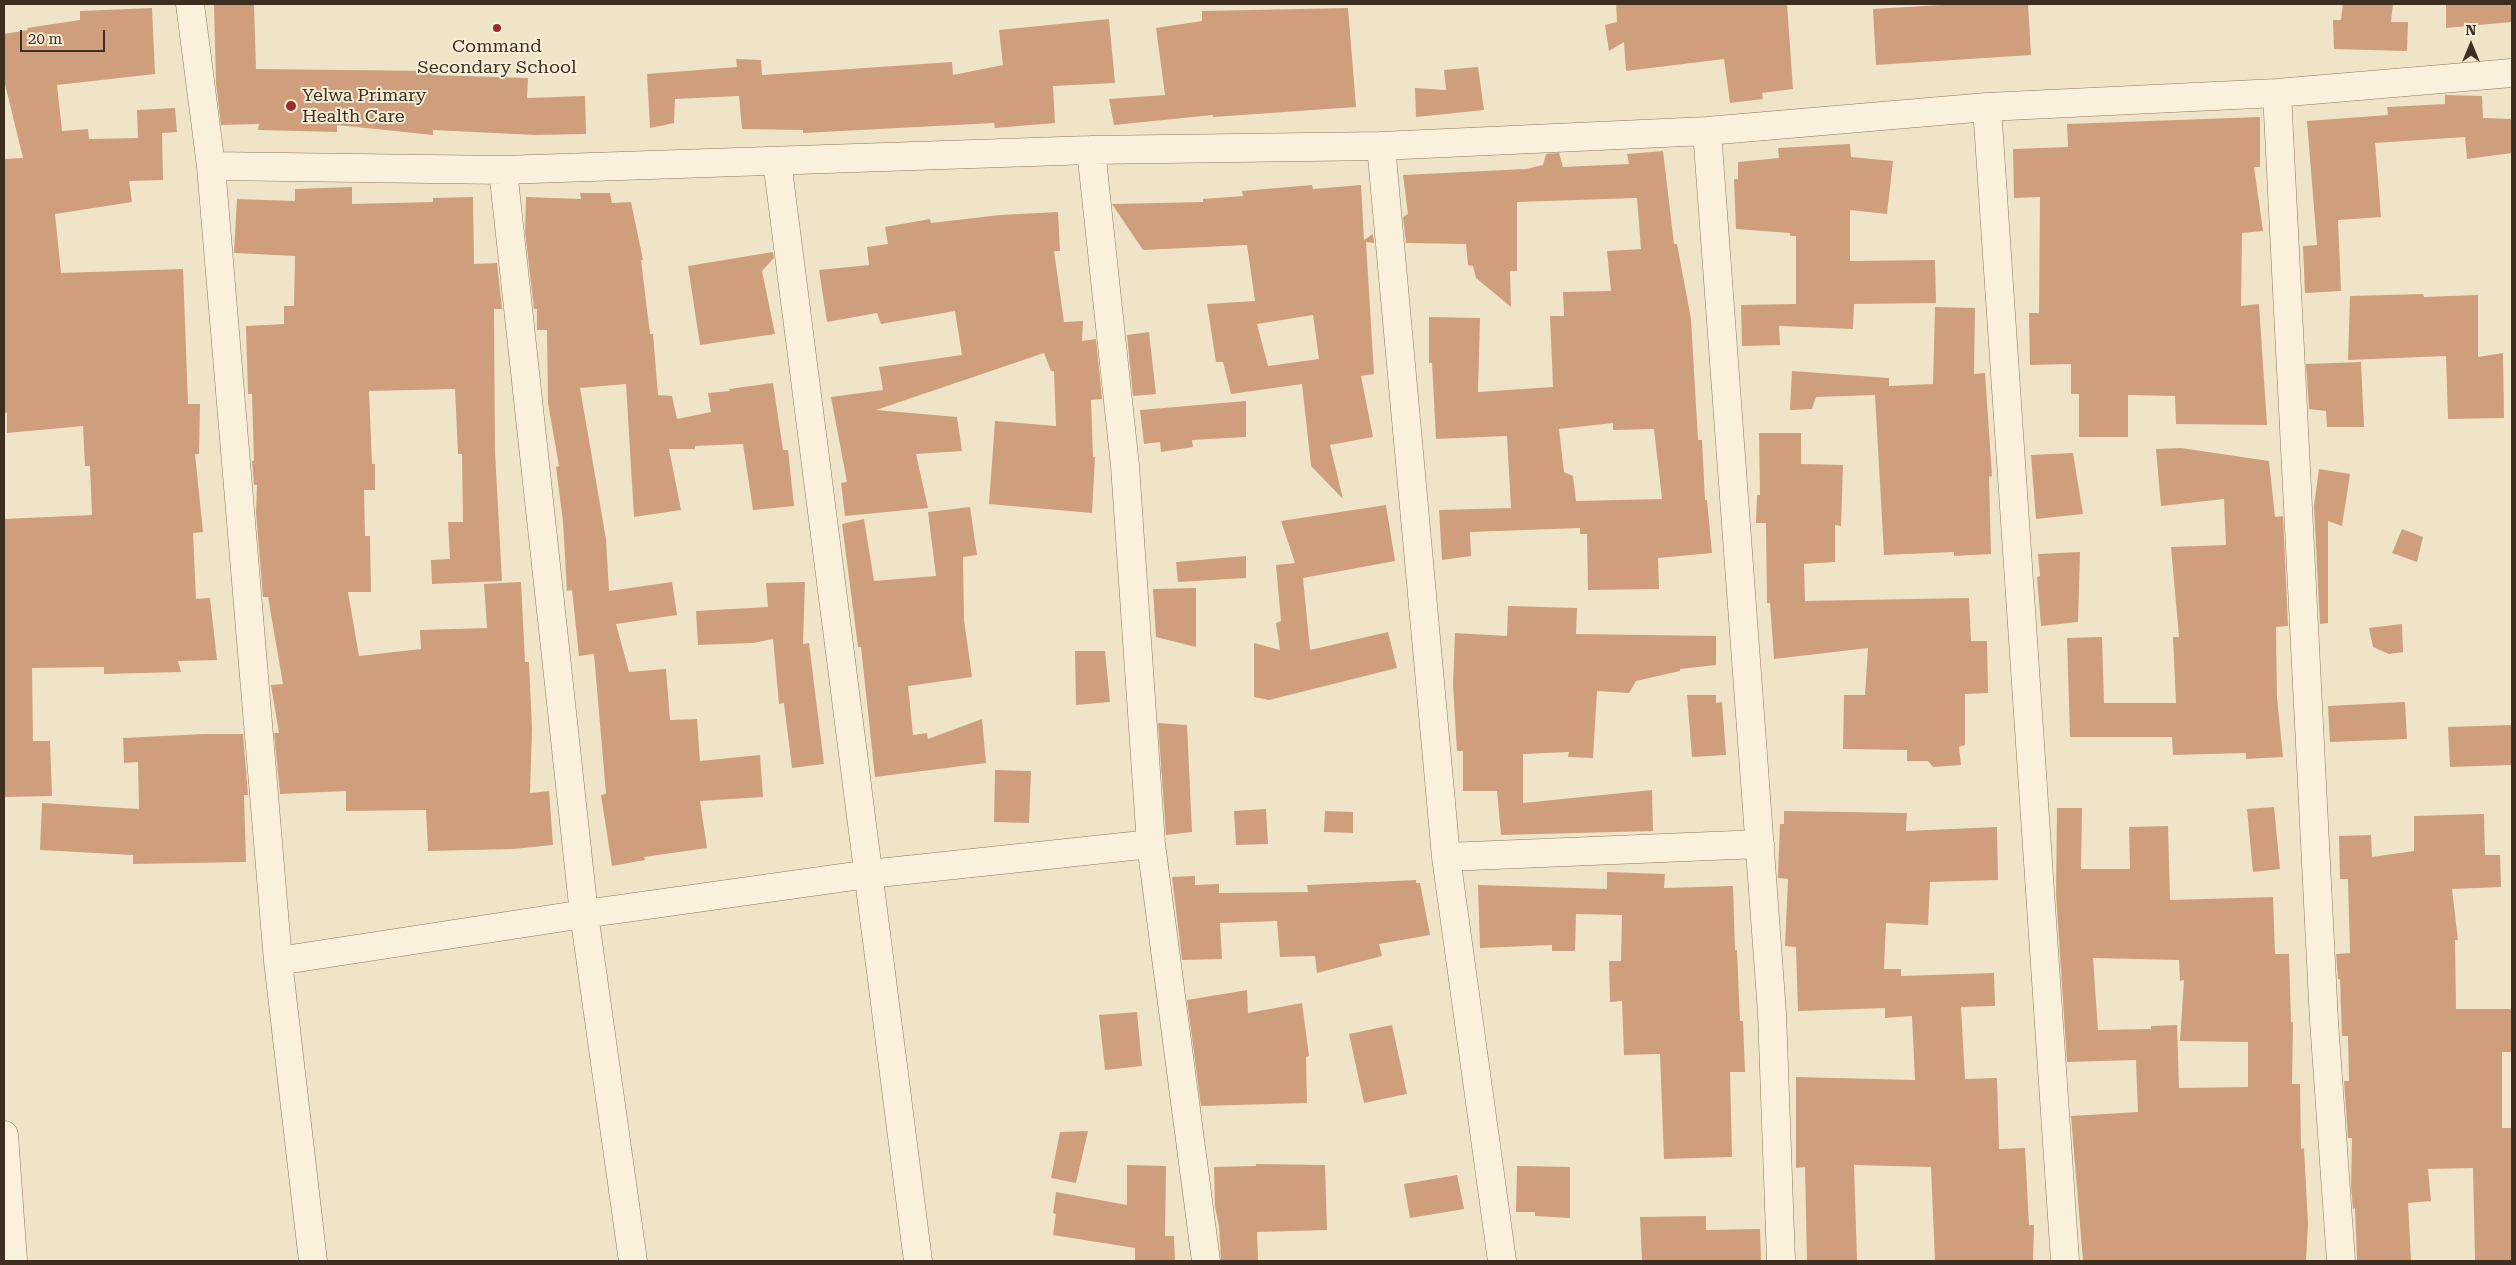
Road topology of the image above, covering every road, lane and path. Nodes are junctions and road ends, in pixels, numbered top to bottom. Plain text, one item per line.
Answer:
1 (190, 4) edge
2 (2512, 73) edge
3 (2277, 93) junction
4 (1987, 107) junction
5 (1707, 132) junction
6 (1381, 146) junction
7 (1091, 150) junction
8 (777, 162) junction
9 (211, 166) junction
10 (503, 170) junction
11 (1150, 844) junction
12 (1760, 844) junction
13 (1446, 857) junction
14 (869, 874) junction
15 (584, 914) junction
16 (278, 961) junction
17 (4, 1135) edge
18 (13, 1261) edge
19 (313, 1261) edge
20 (633, 1261) edge
21 (918, 1261) edge
22 (1206, 1261) edge
23 (1502, 1261) edge
24 (1781, 1261) edge
25 (2065, 1261) edge
26 (2341, 1261) edge

1 - 9 street
2 - 3 street
3 - 4 street
3 - 26 street
4 - 5 street
4 - 25 street
5 - 6 street
5 - 12 street
6 - 7 street
6 - 13 street
7 - 8 street
7 - 11 street
8 - 10 street
8 - 14 street
9 - 10 street
9 - 16 street
10 - 15 street
11 - 14 street
11 - 22 street
12 - 13 street
12 - 24 street
13 - 23 street
14 - 15 street
14 - 21 street
15 - 16 street
15 - 20 street
16 - 19 street
17 - 18 street

